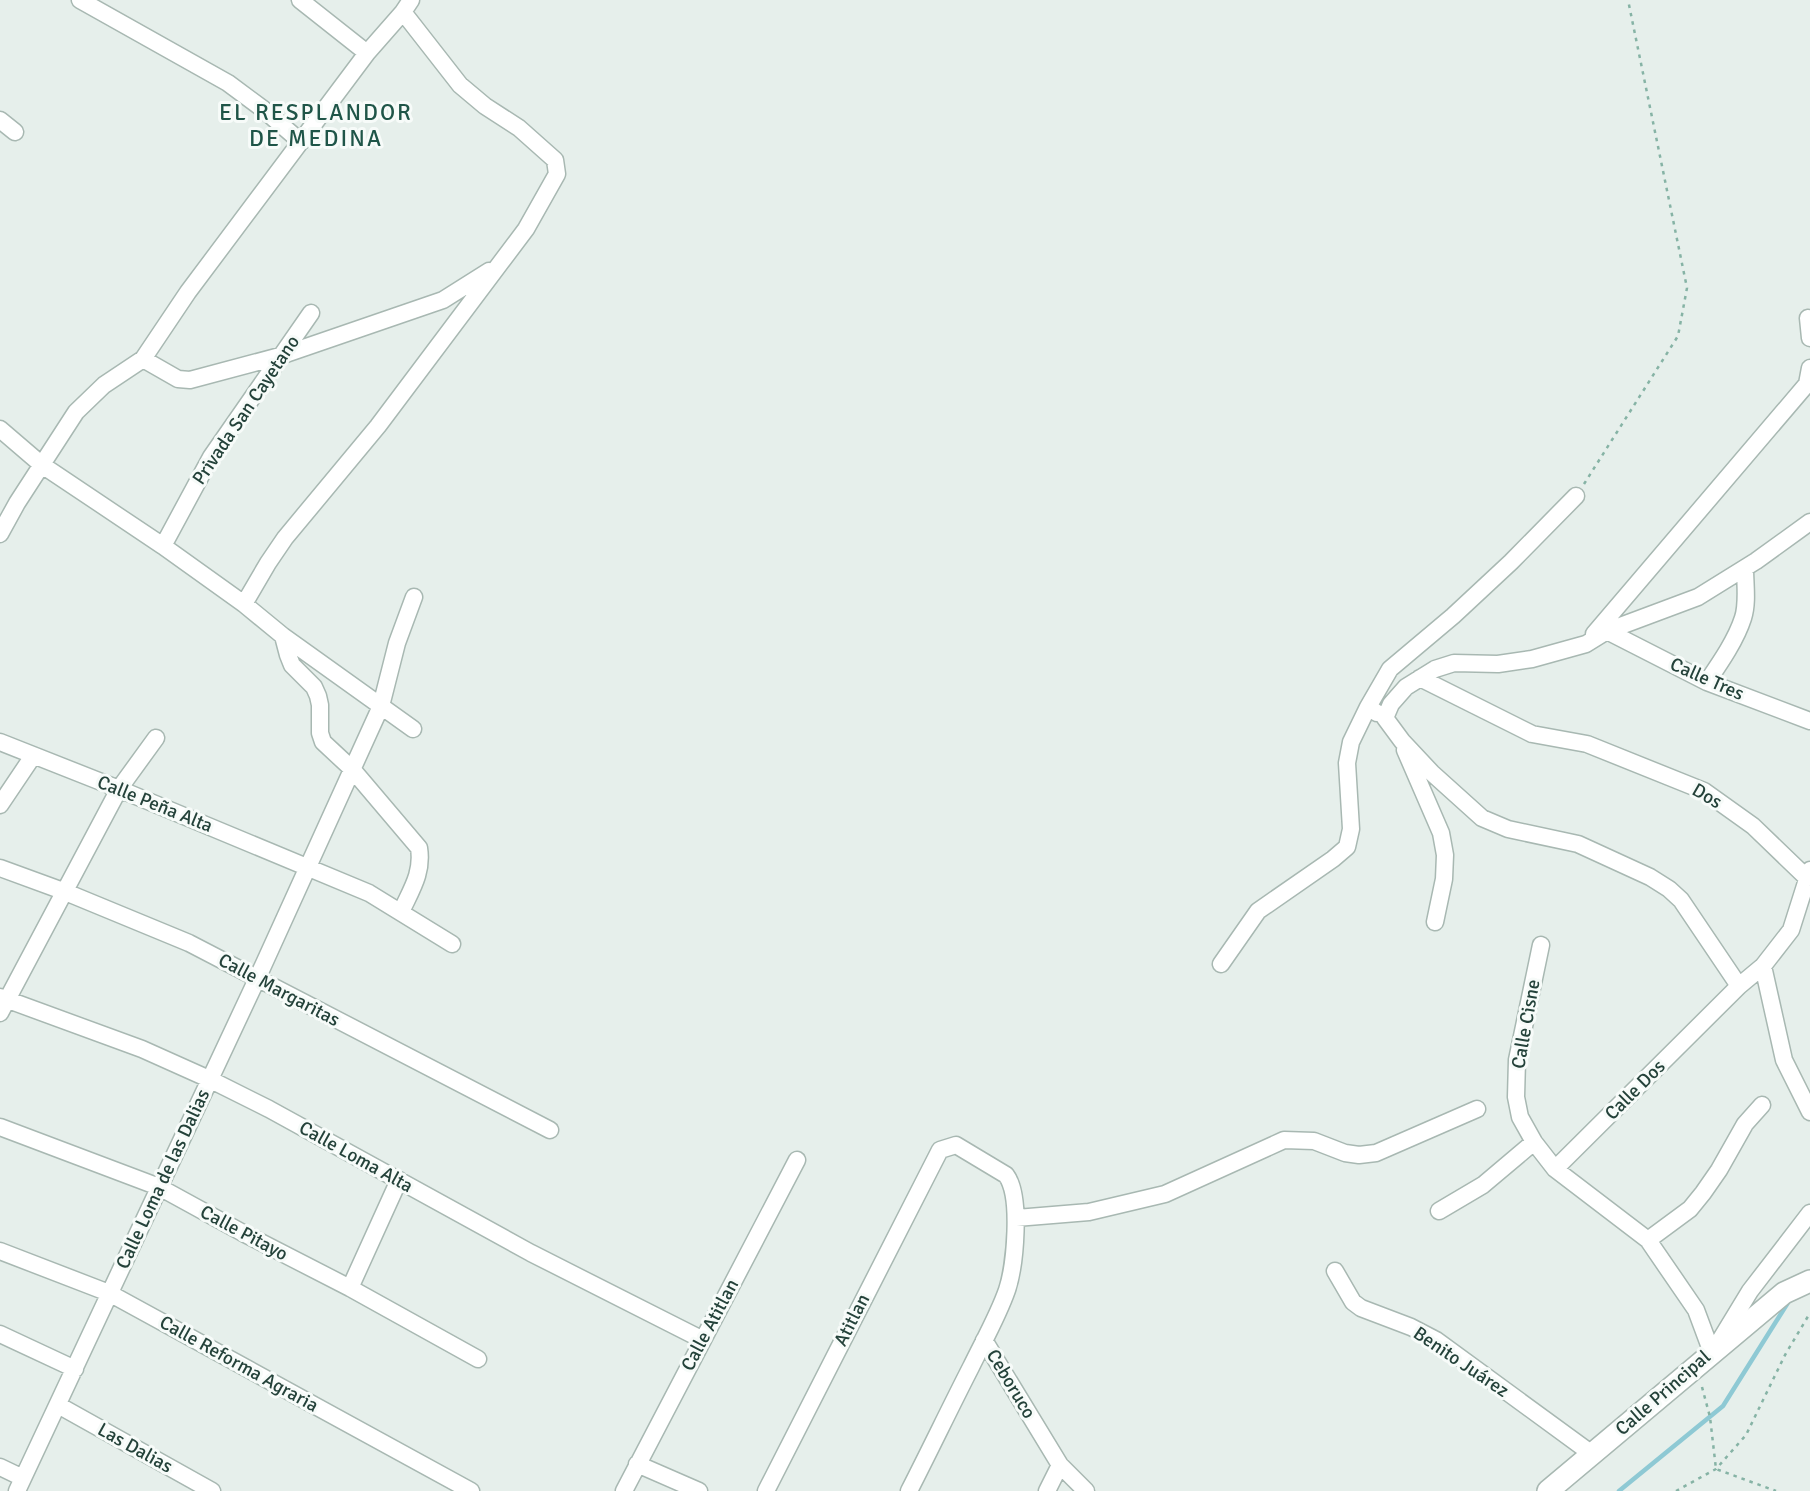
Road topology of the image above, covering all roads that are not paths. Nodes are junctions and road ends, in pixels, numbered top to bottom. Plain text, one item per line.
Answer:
1 (80, 0) edge
2 (300, 0) edge
3 (407, 6) edge
4 (367, 53) junction
5 (0, 120) edge
6 (15, 132) dead end
7 (301, 142) junction
8 (497, 266) junction
9 (311, 313) dead end
10 (1808, 318) dead end
11 (1810, 338) edge
12 (280, 356) junction
13 (143, 359) junction
14 (1810, 368) edge
15 (0, 429) edge
16 (42, 465) junction
17 (1576, 496) road end
18 (1810, 522) edge
19 (0, 534) edge
20 (163, 545) junction
21 (1745, 568) junction
22 (414, 597) dead end
23 (244, 604) junction
24 (1607, 631) junction
25 (284, 636) junction
26 (1586, 644) junction
27 (1420, 678) junction
28 (1707, 682) junction
29 (381, 706) junction
30 (1368, 707) junction
31 (1385, 718) junction
32 (1810, 721) edge
33 (413, 729) dead end
34 (156, 738) dead end
35 (1402, 741) junction
36 (0, 743) edge
37 (33, 756) junction
38 (352, 769) junction
39 (119, 789) junction
40 (0, 805) edge
41 (309, 867) junction
42 (0, 868) edge
43 (1809, 874) edge
44 (63, 891) junction
45 (401, 912) junction
46 (1435, 922) dead end
47 (452, 944) dead end
48 (1541, 945) dead end
49 (1221, 964) dead end
50 (1763, 966) junction
51 (257, 979) junction
52 (1739, 986) junction
53 (2, 1003) edge
54 (209, 1079) junction
55 (1762, 1105) dead end
56 (1477, 1109) dead end
57 (1810, 1112) edge
58 (0, 1127) edge
59 (550, 1130) dead end
60 (1534, 1142) junction
61 (940, 1150) joint
62 (797, 1160) dead end
63 (1555, 1169) junction
64 (399, 1180) junction
65 (159, 1187) junction
66 (1438, 1211) dead end
67 (1810, 1213) edge
68 (1016, 1218) junction
69 (1648, 1240) junction
70 (0, 1251) edge
71 (1335, 1270) dead end
72 (1810, 1281) edge
73 (350, 1288) junction
74 (109, 1293) junction
75 (0, 1334) edge
76 (703, 1340) junction
77 (985, 1340) junction
78 (478, 1359) dead end
79 (1705, 1360) junction
80 (75, 1369) junction
81 (58, 1405) junction
82 (1592, 1454) junction
83 (638, 1464) junction
84 (1060, 1465) junction
85 (0, 1467) edge
86 (20, 1484) edge
87 (212, 1491) edge
88 (471, 1491) edge
89 (624, 1491) edge
90 (699, 1491) edge
91 (766, 1491) edge
92 (909, 1491) edge
93 (1047, 1491) edge
94 (1087, 1491) edge
95 (1548, 1491) edge

1 - 7 street
2 - 4 street
3 - 4 street
3 - 8 street
4 - 7 street
5 - 6 street
7 - 13 street
8 - 12 street
8 - 23 street
9 - 12 street, Privada San Cayetano
10 - 11 street
12 - 13 street
12 - 20 street, Privada San Cayetano
13 - 16 street
14 - 26 street
15 - 16 street
16 - 19 street
16 - 20 street
17 - 30 street
18 - 21 street
20 - 23 street
21 - 24 street
21 - 28 street
22 - 29 street, Calle Loma de las Dalias
23 - 25 street
24 - 26 street
24 - 28 street, Calle Tres
25 - 29 street
25 - 38 street
26 - 27 street
27 - 31 street
27 - 43 street, Dos
28 - 32 street, Calle Tres
29 - 33 street
29 - 38 street, Calle Loma de las Dalias
30 - 31 street
30 - 49 street
31 - 35 street
34 - 39 street
35 - 46 street
35 - 52 street
36 - 37 street, Calle Peña Alta
37 - 39 street, Calle Peña Alta
37 - 40 street
38 - 41 street, Calle Loma de las Dalias
38 - 45 street
39 - 41 street, Calle Peña Alta
39 - 44 street
41 - 45 street, Calle Peña Alta
41 - 51 street, Calle Loma de las Dalias
42 - 44 street, Calle Margaritas
43 - 50 street, Calle Dos
44 - 51 street, Calle Margaritas
44 - 53 street
45 - 47 street, Calle Peña Alta
48 - 60 street, Calle Cisne
50 - 52 street, Calle Dos
50 - 57 street
51 - 54 street, Calle Loma de las Dalias
51 - 59 street, Calle Margaritas
52 - 63 street, Calle Dos
53 - 54 street, Calle Loma Alta
54 - 64 street, Calle Loma Alta
54 - 65 street, Calle Loma de las Dalias
55 - 69 street
56 - 68 street
58 - 65 street, Calle Pitayo
60 - 63 street
60 - 66 street
61 - 68 street, Ceboruco
61 - 91 street, Atitlan
62 - 76 street, Calle Atitlan
63 - 69 street
64 - 73 street
64 - 76 street, Calle Loma Alta
65 - 73 street, Calle Pitayo
65 - 74 street, Calle Loma de las Dalias
67 - 79 street, Calle Principal
68 - 77 street, Ceboruco
69 - 79 street
70 - 74 street, Calle Reforma Agraria
71 - 82 street, Benito Juárez
72 - 79 street
73 - 78 street, Calle Pitayo
74 - 80 street, Calle Loma de las Dalias
74 - 88 street, Calle Reforma Agraria
75 - 80 street
76 - 83 street, Calle Atitlan
77 - 84 street, Ceboruco
77 - 92 street
79 - 82 street, Calle Principal
80 - 81 street, Calle Loma de las Dalias
81 - 86 street, Calle Loma de las Dalias
81 - 87 street, Las Dalias
82 - 95 street, Calle Principal
83 - 89 street, Calle Atitlan
83 - 90 street
84 - 93 street
84 - 94 street, Ceboruco
85 - 86 street

